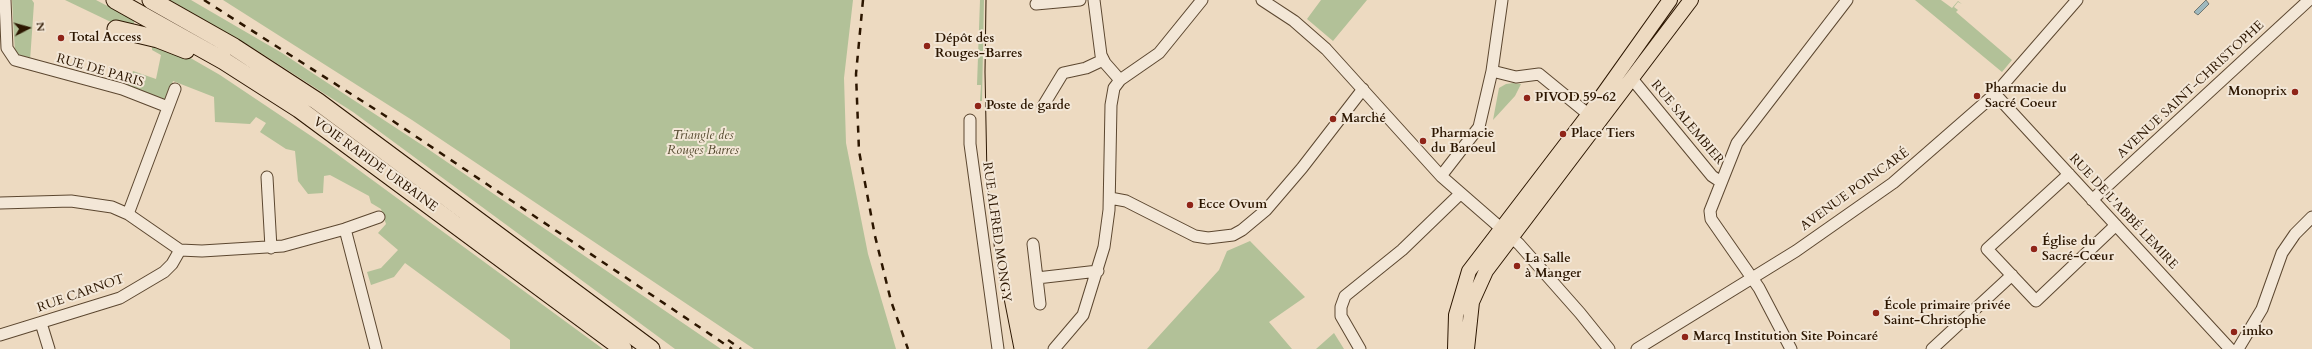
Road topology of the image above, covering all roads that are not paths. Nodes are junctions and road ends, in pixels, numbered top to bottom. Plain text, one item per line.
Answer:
1 (4, 0) edge
2 (115, 0) edge
3 (151, 0) edge
4 (1080, 0) edge
5 (1094, 0) edge
6 (1202, 0) edge
7 (1262, 0) edge
8 (1502, 0) edge
9 (1670, 0) edge
10 (1691, 0) edge
11 (1847, 0) edge
12 (2077, 0) edge
13 (2309, 0) edge
14 (1036, 4) dead end
15 (116, 29) dead end
16 (1103, 60) junction
17 (1492, 71) junction
18 (250, 77) junction
19 (1120, 80) junction
20 (1633, 80) junction
21 (175, 89) dead end
22 (1364, 89) junction
23 (1995, 94) junction
24 (1043, 106) dead end
25 (168, 107) junction
26 (1589, 114) junction
27 (970, 120) dead end
28 (1600, 124) junction
29 (2069, 174) junction
30 (267, 176) dead end
31 (1441, 176) junction
32 (1721, 182) junction
33 (1460, 194) junction
34 (1110, 198) junction
35 (2092, 200) junction
36 (0, 204) edge
37 (128, 214) junction
38 (379, 217) dead end
39 (2312, 218) edge
40 (2116, 225) junction
41 (1501, 228) junction
42 (345, 229) junction
43 (1512, 238) junction
44 (1033, 244) dead end
45 (271, 248) junction
46 (180, 250) junction
47 (1098, 271) junction
48 (2012, 275) junction
49 (1037, 278) junction
50 (1752, 278) junction
51 (1040, 304) dead end
52 (41, 323) junction
53 (0, 335) edge
54 (49, 349) edge
55 (376, 349) edge
56 (623, 349) edge
57 (650, 349) edge
58 (998, 349) edge
59 (1054, 349) edge
60 (1360, 349) edge
61 (1455, 349) edge
62 (1467, 349) edge
63 (1609, 349) edge
64 (1636, 349) edge
65 (1791, 349) edge
66 (1932, 349) edge
67 (2230, 349) edge
68 (2238, 349) edge

1 - 25 street, RUE DE PARIS
2 - 18 highway, VOIE RAPIDE URBAINE
3 - 57 highway, VOIE RAPIDE URBAINE
4 - 14 street
5 - 16 street
6 - 19 street
7 - 22 street
8 - 17 street
9 - 26 main road
10 - 20 main road
11 - 32 street
12 - 23 street, AVENUE POINCARÉ
13 - 35 street, AVENUE SAINT-CHRISTOPHE
15 - 18 highway
16 - 19 street
16 - 24 street
17 - 26 street
17 - 31 street
18 - 56 highway, VOIE RAPIDE URBAINE
19 - 34 street
20 - 28 main road
20 - 32 street, RUE SALEMBIER
21 - 25 street
22 - 31 street
22 - 34 street
23 - 29 street, RUE DE L'ABBÉ LEMIRE
23 - 50 street, AVENUE POINCARÉ
25 - 37 street
26 - 28 street
26 - 41 main road
27 - 58 street, RUE ALFRED MONGY
28 - 43 main road
29 - 35 street, RUE DE L'ABBÉ LEMIRE
29 - 48 street
30 - 45 street
31 - 33 street
32 - 50 street
33 - 41 street
33 - 60 street
34 - 47 street
35 - 40 street, RUE DE L'ABBÉ LEMIRE
36 - 37 street
37 - 46 street
38 - 42 street
39 - 68 street
40 - 48 street
40 - 67 street, RUE DE L'ABBÉ LEMIRE
41 - 43 street
41 - 61 main road
42 - 45 street
42 - 55 street
43 - 62 main road
43 - 63 street
44 - 49 street
45 - 46 street
46 - 52 street, RUE CARNOT
47 - 49 street
47 - 59 street
48 - 66 street
49 - 51 street
50 - 64 street, AVENUE POINCARÉ
50 - 65 street
52 - 53 street, RUE CARNOT
52 - 54 street

